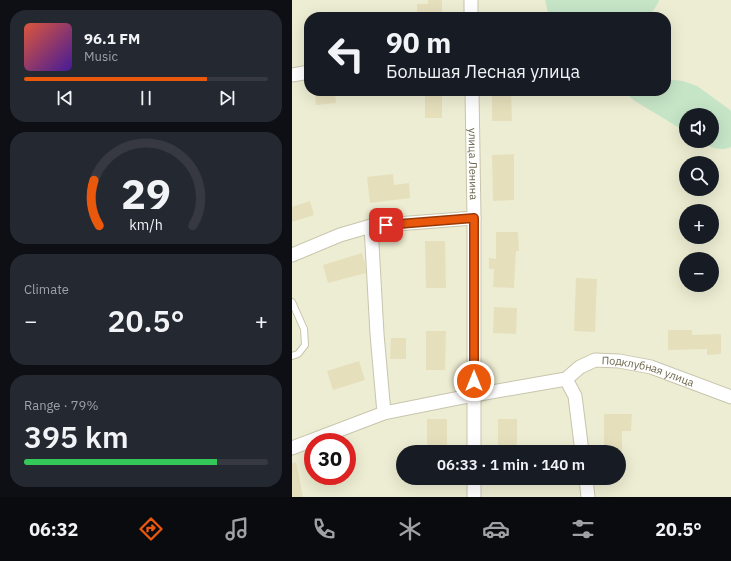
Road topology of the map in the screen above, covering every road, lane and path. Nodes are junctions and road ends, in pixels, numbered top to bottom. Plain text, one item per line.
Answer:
1 (471, 0) edge
2 (471, 12) edge
3 (293, 72) edge
4 (304, 72) edge
5 (472, 96) edge
6 (474, 218) junction
7 (372, 226) junction
8 (292, 255) edge
9 (292, 302) edge
10 (292, 356) edge
11 (566, 379) junction
12 (474, 395) junction
13 (731, 397) edge
14 (384, 413) junction
15 (474, 445) edge
16 (581, 445) edge
17 (292, 448) edge
18 (474, 485) edge
19 (587, 485) edge
20 (474, 497) edge
21 (588, 497) edge

1 - 2 street
3 - 4 street
5 - 6 street, улица Ленина
6 - 7 street
6 - 12 street, улица Ленина
7 - 8 street
7 - 14 street
9 - 10 lane
11 - 12 street, Подклубная улица
11 - 13 street, Подклубная улица
11 - 16 street
12 - 14 street, Подклубная улица
12 - 15 street, улица Ленина
14 - 17 street, Подклубная улица
18 - 20 street
19 - 21 street

